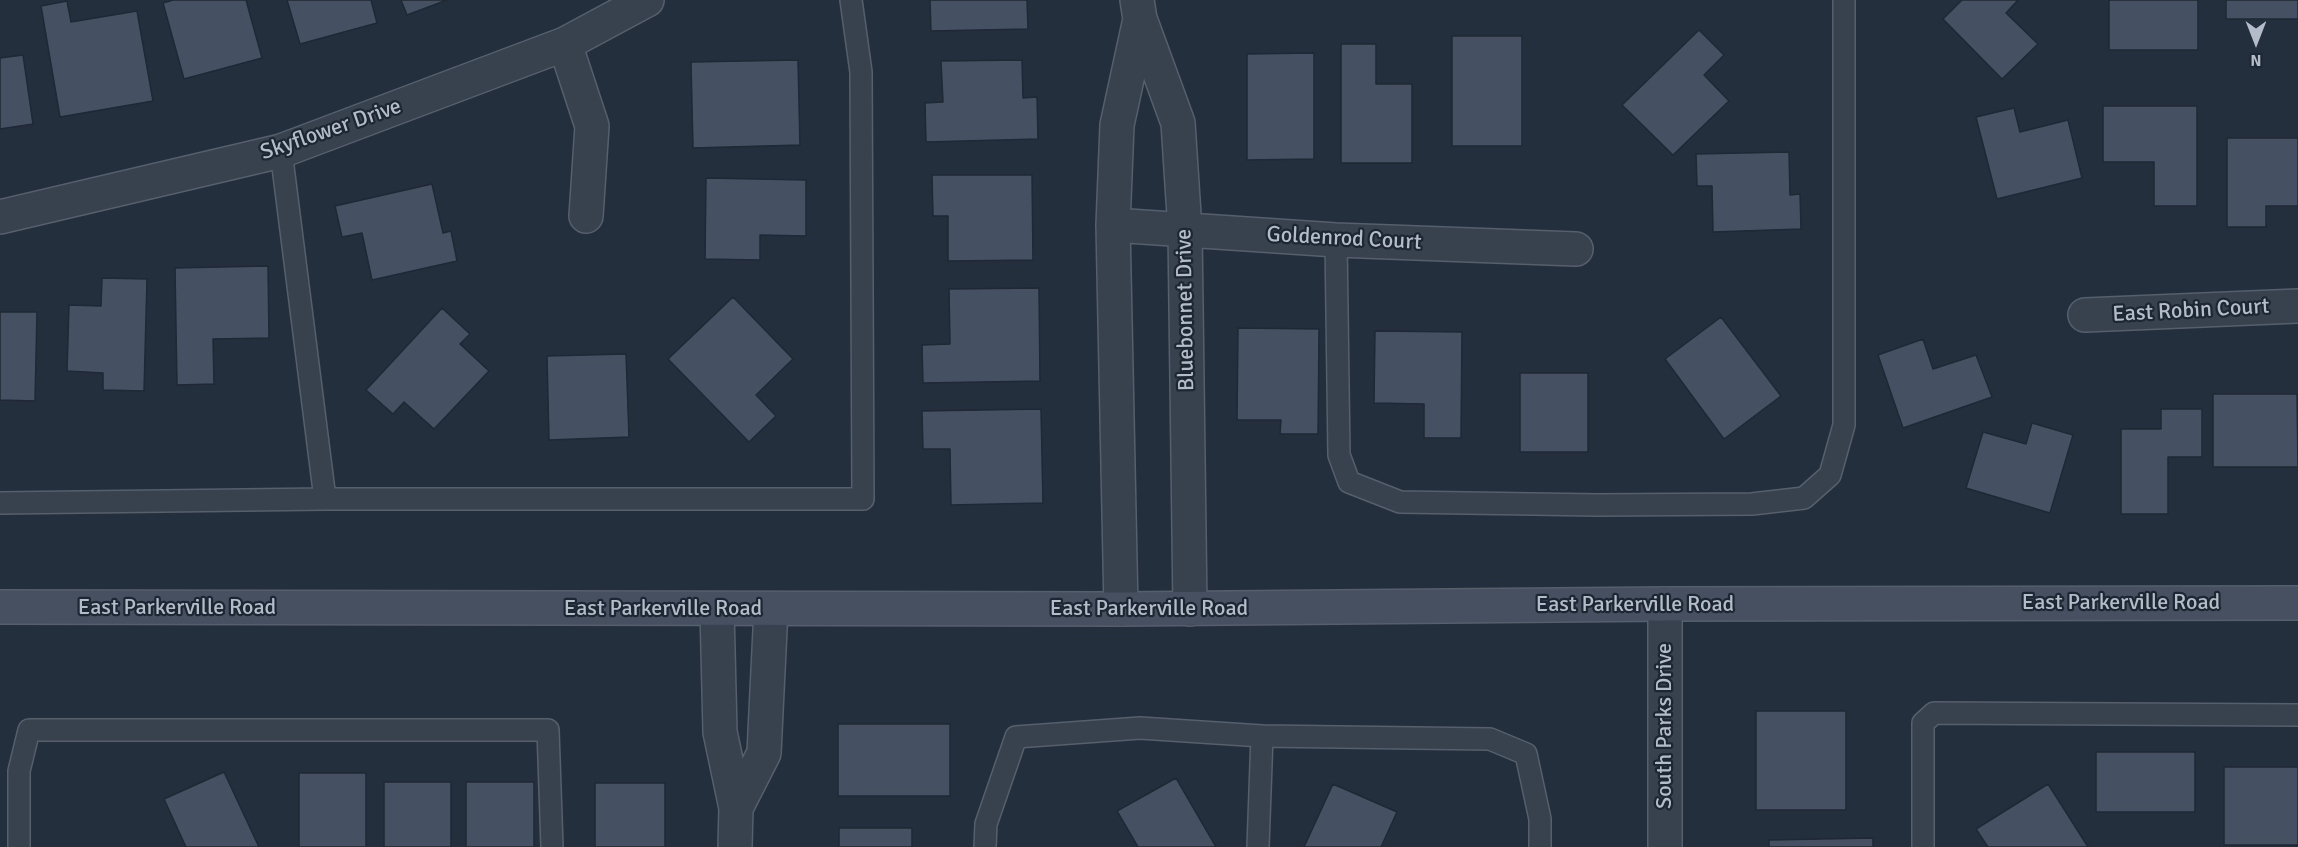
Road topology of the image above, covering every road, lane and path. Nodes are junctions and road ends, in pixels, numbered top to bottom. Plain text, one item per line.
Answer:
1 (647, 0) edge
2 (851, 0) edge
3 (1844, 0) edge
4 (1138, 9) edge
5 (565, 44) junction
6 (281, 151) junction
7 (586, 216) dead end
8 (0, 217) edge
9 (1113, 225) junction
10 (1185, 230) junction
11 (1336, 240) junction
12 (1576, 249) dead end
13 (2298, 306) edge
14 (2085, 315) dead end
15 (325, 499) junction
16 (0, 503) edge
17 (2298, 603) edge
18 (1665, 604) junction
19 (0, 607) edge
20 (717, 609) junction
21 (771, 609) junction
22 (1121, 609) junction
23 (1190, 609) junction
24 (2298, 715) edge
25 (1262, 736) junction
26 (736, 808) junction
27 (19, 847) edge
28 (552, 847) edge
29 (735, 847) edge
30 (985, 847) edge
31 (1258, 847) edge
32 (1540, 847) edge
33 (1665, 847) edge
34 (1923, 847) edge

1 - 5 street, Skyflower Drive
2 - 15 lane
3 - 11 lane
4 - 9 street, Bluebonnet Drive
4 - 10 street, Bluebonnet Drive
5 - 6 street, Skyflower Drive
5 - 7 street
6 - 8 street, Skyflower Drive
6 - 15 lane
9 - 10 street, Goldenrod Court
9 - 22 street, Bluebonnet Drive
10 - 11 street, Goldenrod Court
10 - 23 street, Bluebonnet Drive
11 - 12 street, Goldenrod Court
13 - 14 street, East Robin Court
15 - 16 lane
17 - 18 main road, East Parkerville Road
18 - 23 main road, East Parkerville Road
18 - 33 street, South Parks Drive
19 - 20 main road, East Parkerville Road
20 - 21 main road, East Parkerville Road
20 - 26 street
21 - 22 main road, East Parkerville Road
21 - 26 street
22 - 23 main road, East Parkerville Road
24 - 34 lane
25 - 30 lane
25 - 31 lane
25 - 32 lane
26 - 29 street
27 - 28 lane

